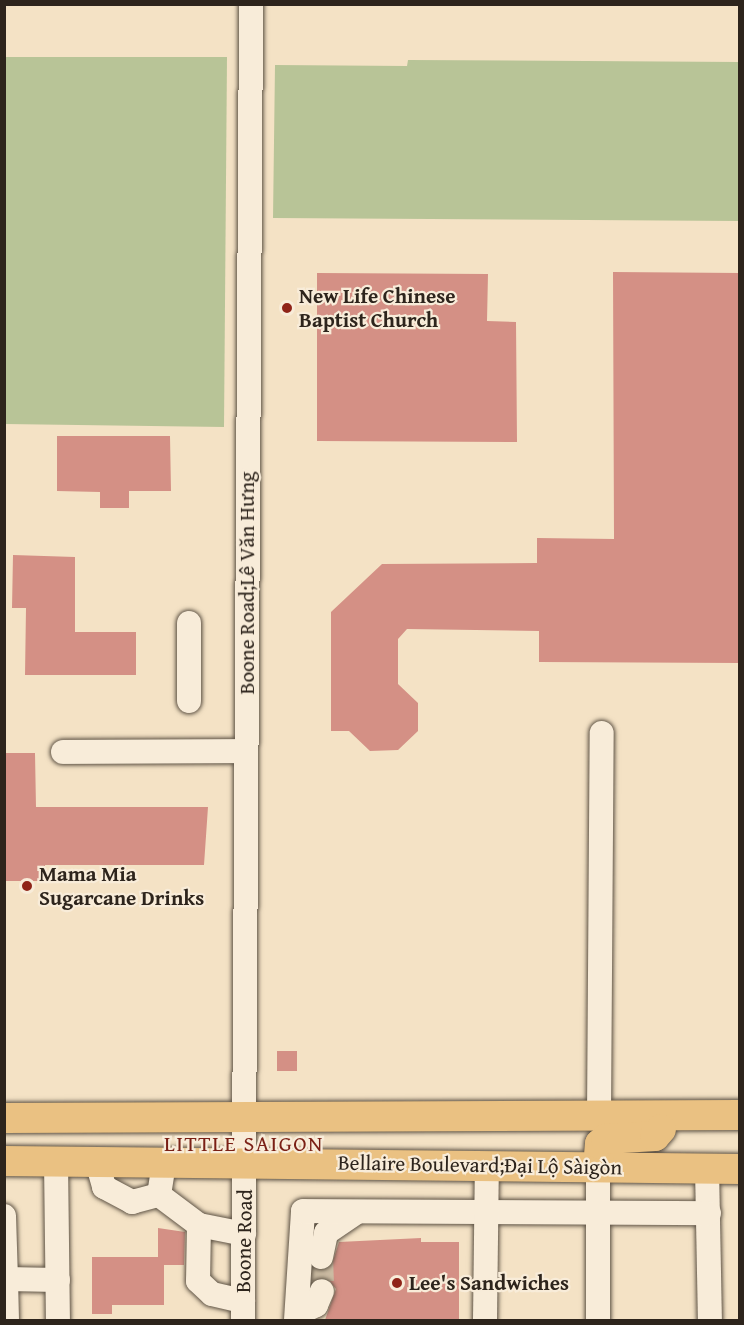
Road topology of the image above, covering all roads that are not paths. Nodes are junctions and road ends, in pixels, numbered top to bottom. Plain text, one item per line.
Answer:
1 (251, 4) edge
2 (189, 623) dead end
3 (189, 701) dead end
4 (602, 733) dead end
5 (246, 751) junction
6 (63, 752) dead end
7 (673, 1115) junction
8 (740, 1115) edge
9 (599, 1116) junction
10 (4, 1118) edge
11 (244, 1118) junction
12 (4, 1161) edge
13 (56, 1161) junction
14 (97, 1162) junction
15 (164, 1162) junction
16 (245, 1162) junction
17 (487, 1164) junction
18 (598, 1167) junction
19 (706, 1168) junction
20 (740, 1169) edge
21 (159, 1195) junction
22 (357, 1211) junction
23 (489, 1213) junction
24 (598, 1213) junction
25 (709, 1213) junction
26 (4, 1216) edge
27 (199, 1225) junction
28 (244, 1234) junction
29 (5, 1251) edge
30 (321, 1257) tunnel mouth
31 (6, 1279) junction
32 (58, 1280) junction
33 (322, 1291) tunnel mouth
34 (243, 1311) edge
35 (296, 1317) edge
36 (7, 1320) edge
37 (58, 1320) edge
38 (485, 1320) edge
39 (598, 1320) edge
40 (710, 1320) edge

1 - 5 street, Boone Road;Lê Văn Hưng
2 - 3 street
4 - 9 street
5 - 6 street
5 - 11 street, Boone Road;Lê Văn Hưng
7 - 8 main road
7 - 9 main road
7 - 18 main road
9 - 11 main road
10 - 11 main road
11 - 16 street, Boone Road;Lê Văn Hưng
12 - 13 main road, Bellaire Boulevard;Đại Lộ Sàigòn
13 - 14 main road, Bellaire Boulevard;Đại Lộ Sàigòn
13 - 32 street
14 - 15 main road, Bellaire Boulevard;Đại Lộ Sàigòn
14 - 21 street
15 - 16 main road, Bellaire Boulevard;Đại Lộ Sàigòn
15 - 21 street
16 - 17 main road, Bellaire Boulevard;Đại Lộ Sàigòn
16 - 28 street, Boone Road
17 - 18 main road, Bellaire Boulevard;Đại Lộ Sàigòn
17 - 23 street
18 - 19 main road, Bellaire Boulevard;Đại Lộ Sàigòn
18 - 24 street
19 - 20 main road, Bellaire Boulevard;Đại Lộ Sàigòn
19 - 25 street
21 - 27 street
22 - 23 street
22 - 30 street
22 - 35 street
23 - 24 street
23 - 38 street
24 - 25 street
24 - 39 street
25 - 40 street
26 - 29 street
27 - 28 street
27 - 34 street
28 - 34 street, Boone Road
29 - 31 street
31 - 32 street
31 - 36 street
32 - 37 street
33 - 35 street

